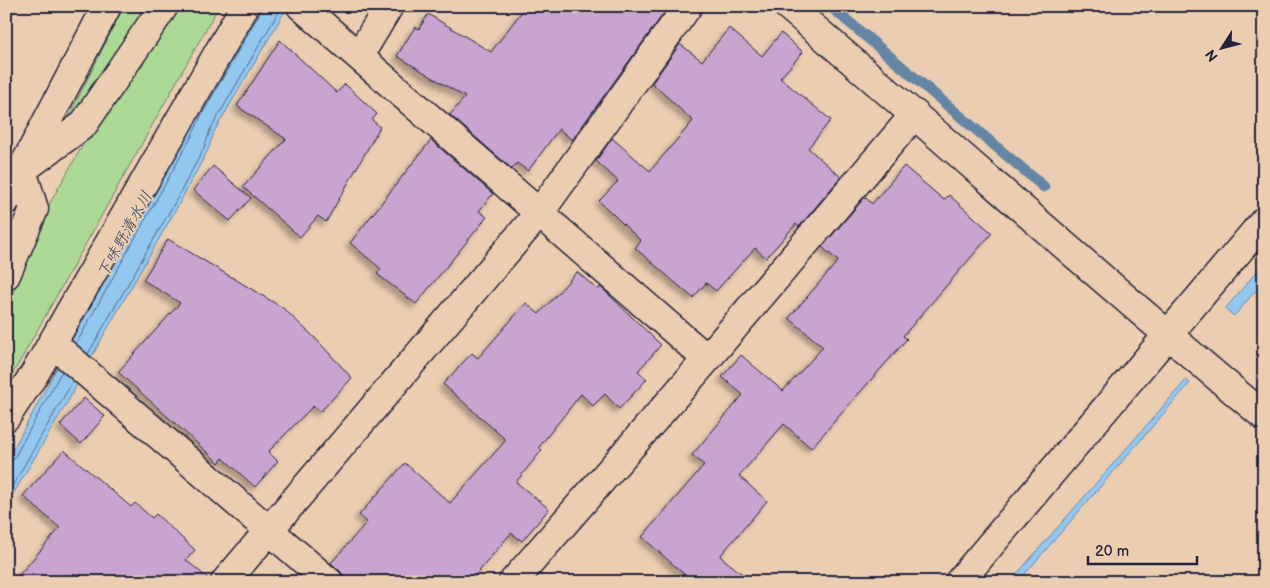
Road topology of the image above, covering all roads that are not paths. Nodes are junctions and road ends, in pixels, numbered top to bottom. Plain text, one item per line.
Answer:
1 (107, 6) edge
2 (164, 6) edge
3 (245, 6) edge
4 (301, 6) edge
5 (389, 6) edge
6 (688, 6) edge
7 (788, 6) edge
8 (359, 56) junction
9 (915, 114) junction
10 (22, 170) junction
11 (6, 200) edge
12 (540, 212) junction
13 (1264, 222) edge
14 (6, 275) edge
15 (1167, 336) junction
16 (52, 343) junction
17 (707, 359) junction
18 (1264, 416) edge
19 (6, 417) edge
20 (268, 530) junction
21 (224, 582) edge
22 (329, 582) edge
23 (513, 582) edge
24 (959, 582) edge

1 - 10 street
2 - 10 street
3 - 16 street
4 - 8 street
5 - 8 street
6 - 12 street
7 - 9 street
8 - 12 street
9 - 15 street
9 - 17 street
10 - 11 street
10 - 14 street
12 - 17 street
12 - 20 street
13 - 15 street
15 - 18 street
15 - 24 street
16 - 19 street
16 - 20 street
17 - 23 street
20 - 21 street
20 - 22 street

